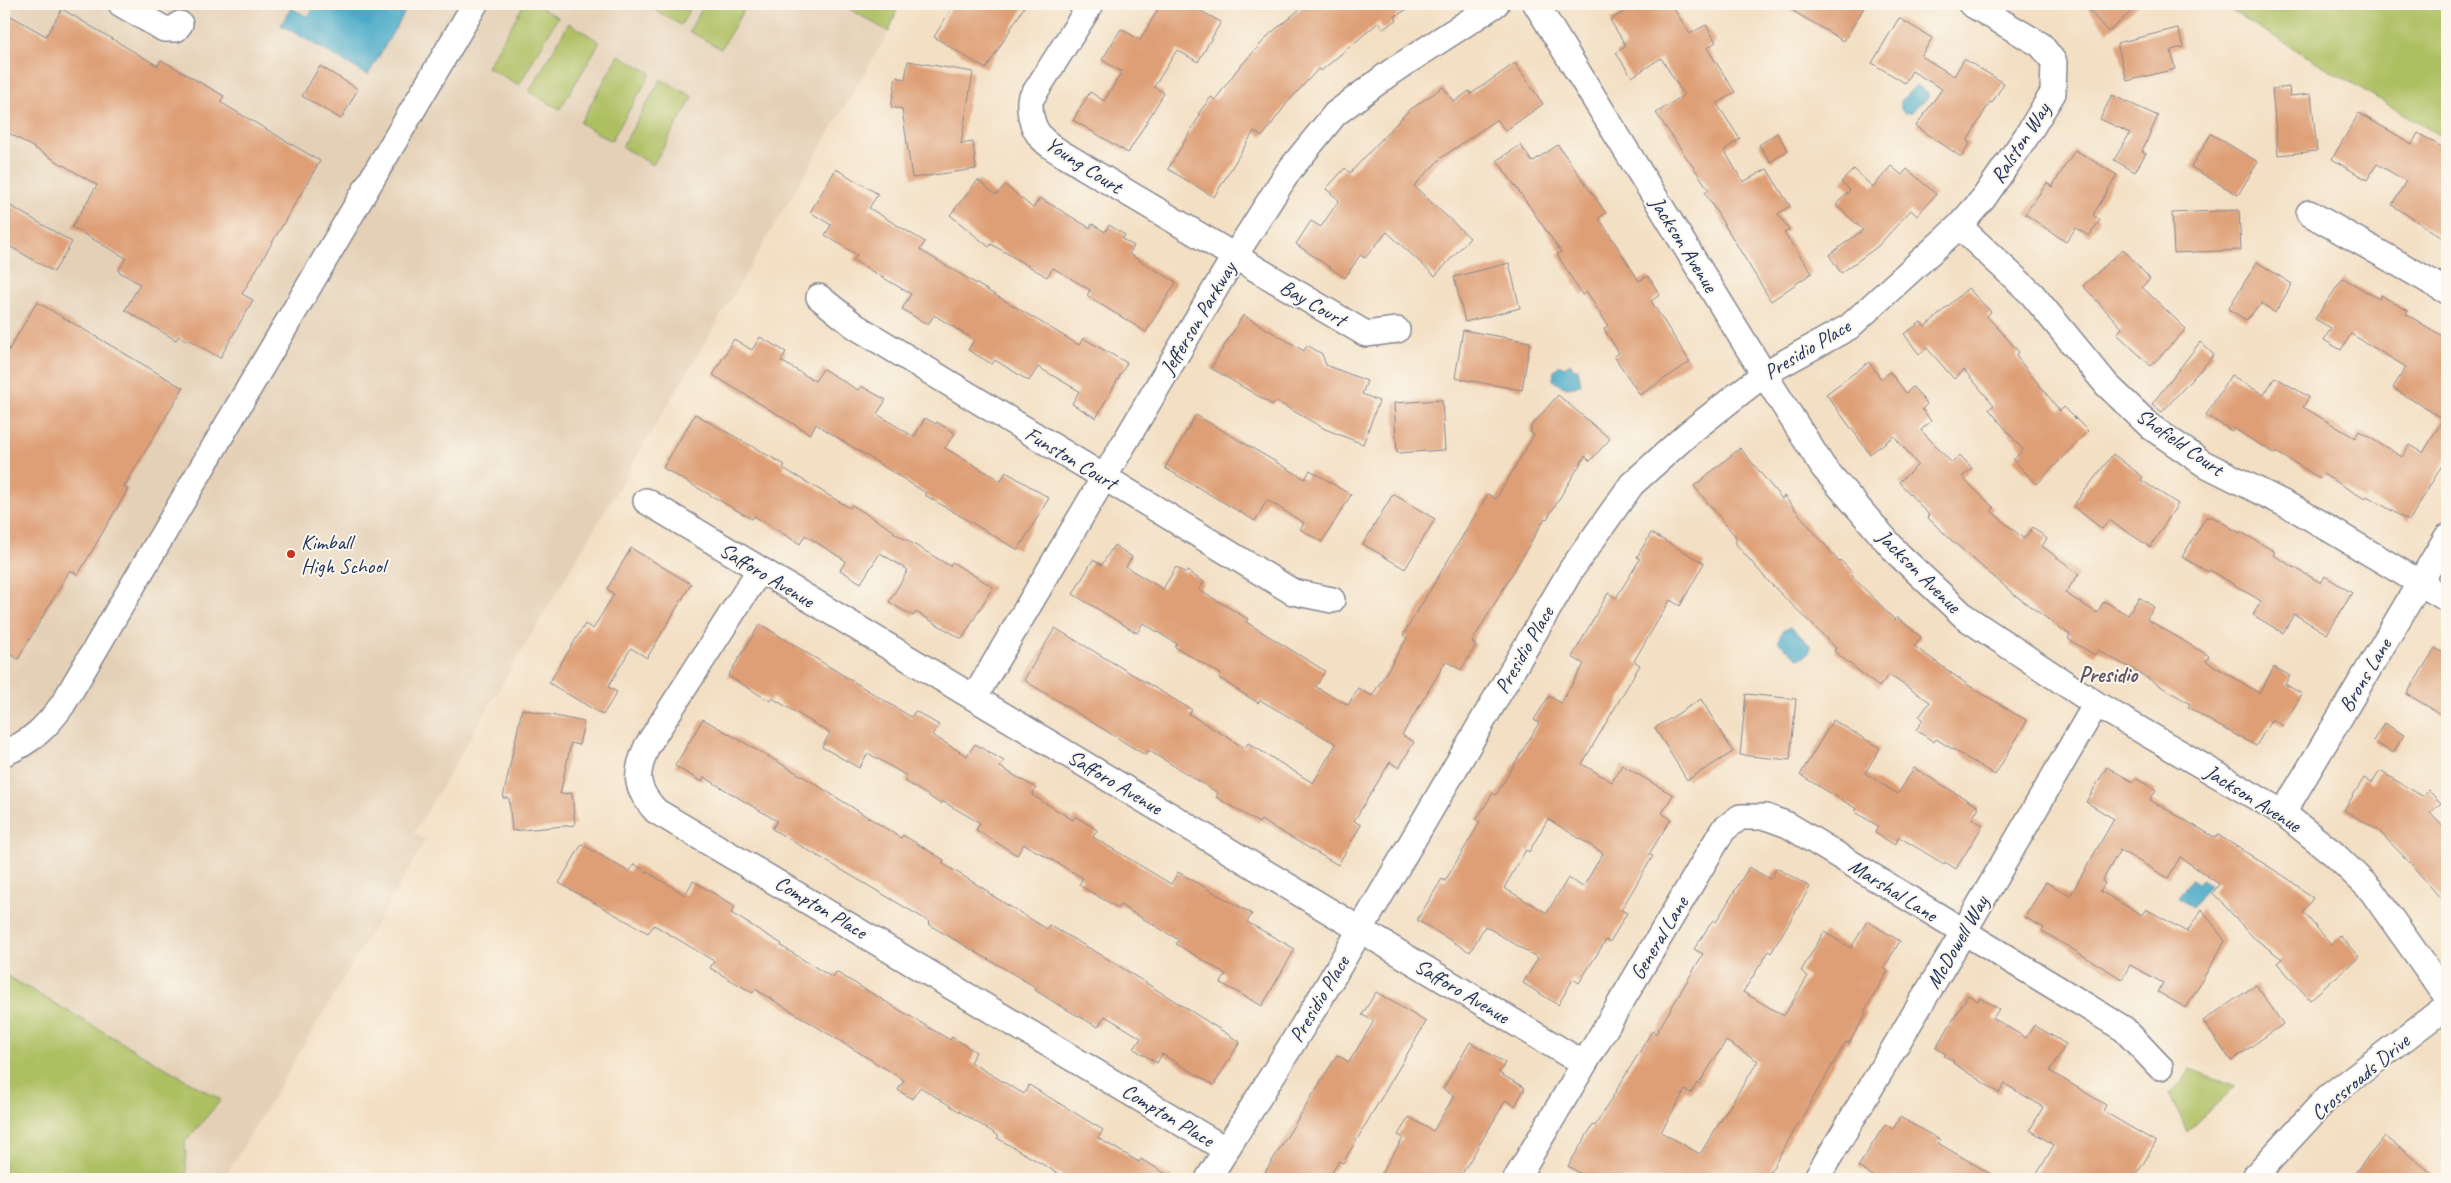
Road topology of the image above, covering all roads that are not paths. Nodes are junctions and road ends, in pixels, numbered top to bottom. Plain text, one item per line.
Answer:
1 (474, 4) edge
2 (1091, 4) edge
3 (1496, 4) edge
4 (1536, 4) edge
5 (1971, 4) edge
6 (127, 5) edge
7 (180, 24) dead end
8 (2309, 214) dead end
9 (1959, 226) junction
10 (1234, 257) junction
11 (2447, 291) edge
12 (819, 297) dead end
13 (1397, 330) dead end
14 (1764, 374) junction
15 (1103, 478) junction
16 (646, 501) dead end
17 (2447, 537) edge
18 (759, 571) junction
19 (2420, 582) junction
20 (2447, 599) edge
21 (1332, 600) dead end
22 (974, 698) junction
23 (2096, 704) junction
24 (4, 753) edge
25 (2282, 812) junction
26 (1740, 817) joint
27 (1360, 930) junction
28 (1963, 933) junction
29 (2447, 997) edge
30 (2447, 1006) edge
31 (1584, 1064) junction
32 (2160, 1067) dead end
33 (1225, 1149) junction
34 (2259, 1177) edge
35 (1208, 1179) edge
36 (1516, 1179) edge
37 (1816, 1179) edge

1 - 24 street
2 - 10 street, Young Court
3 - 10 street, Jefferson Parkway
4 - 14 street, Jackson Avenue
5 - 9 street, Ralston Way
6 - 7 street
8 - 11 street
9 - 14 street, Presidio Place
9 - 19 street, Shofield Court
10 - 13 street, Bay Court
10 - 15 street, Jefferson Parkway
12 - 15 street, Funston Court
14 - 23 street, Jackson Avenue
14 - 27 street, Presidio Place
15 - 21 street, Funston Court
15 - 22 street, Jefferson Parkway
16 - 18 street, Safforo Avenue
17 - 19 street, Brons Lane
18 - 22 street, Safforo Avenue
18 - 33 street, Compton Place
19 - 20 street, Shofield Court
19 - 25 street, Brons Lane
22 - 27 street, Safforo Avenue
23 - 25 street, Jackson Avenue
23 - 28 street, McDowell Way
25 - 29 street, Jackson Avenue
26 - 28 street, Marshal Lane
26 - 31 street, General Lane
27 - 31 street, Safforo Avenue
27 - 33 street, Presidio Place
28 - 32 street, Marshal Lane
28 - 37 street, McDowell Way
30 - 34 street, Crossroads Drive
31 - 36 street, General Lane
33 - 35 street, Presidio Place

